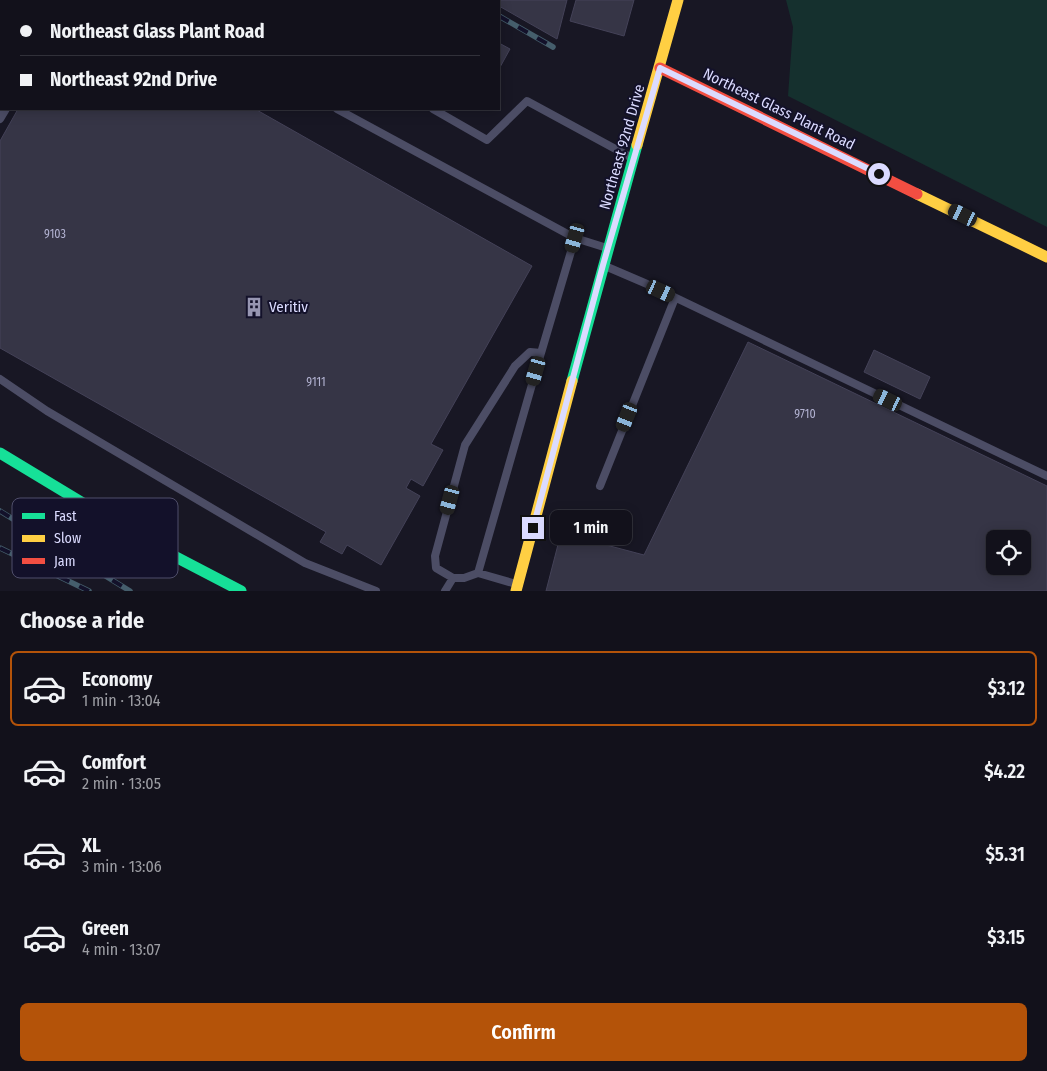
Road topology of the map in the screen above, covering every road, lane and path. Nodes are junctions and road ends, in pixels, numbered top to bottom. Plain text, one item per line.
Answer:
1 (678, 0) edge
2 (660, 68) junction
3 (339, 110) edge
4 (435, 110) edge
5 (634, 159) junction
6 (575, 238) junction
7 (608, 248) junction
8 (1047, 256) edge
9 (603, 265) junction
10 (675, 298) junction
11 (541, 353) junction
12 (0, 379) edge
13 (0, 453) edge
14 (1047, 476) edge
15 (600, 486) dead end
16 (73, 498) edge
17 (178, 559) edge
18 (478, 573) junction
19 (453, 578) junction
20 (517, 588) edge
21 (242, 591) edge
22 (376, 591) edge
23 (445, 591) edge

1 - 2 street, Northeast 92nd Drive
2 - 5 street, Northeast 92nd Drive
2 - 8 street, Northeast Glass Plant Road
3 - 6 lane
4 - 5 lane
5 - 7 street, Northeast 92nd Drive
6 - 7 lane
6 - 11 lane
7 - 9 street, Northeast 92nd Drive
9 - 10 lane
9 - 20 street, Northeast 92nd Drive
10 - 14 lane
10 - 15 lane
11 - 18 lane
11 - 19 lane
12 - 22 lane
13 - 16 street
17 - 21 street
18 - 19 lane
18 - 20 lane
19 - 23 lane

